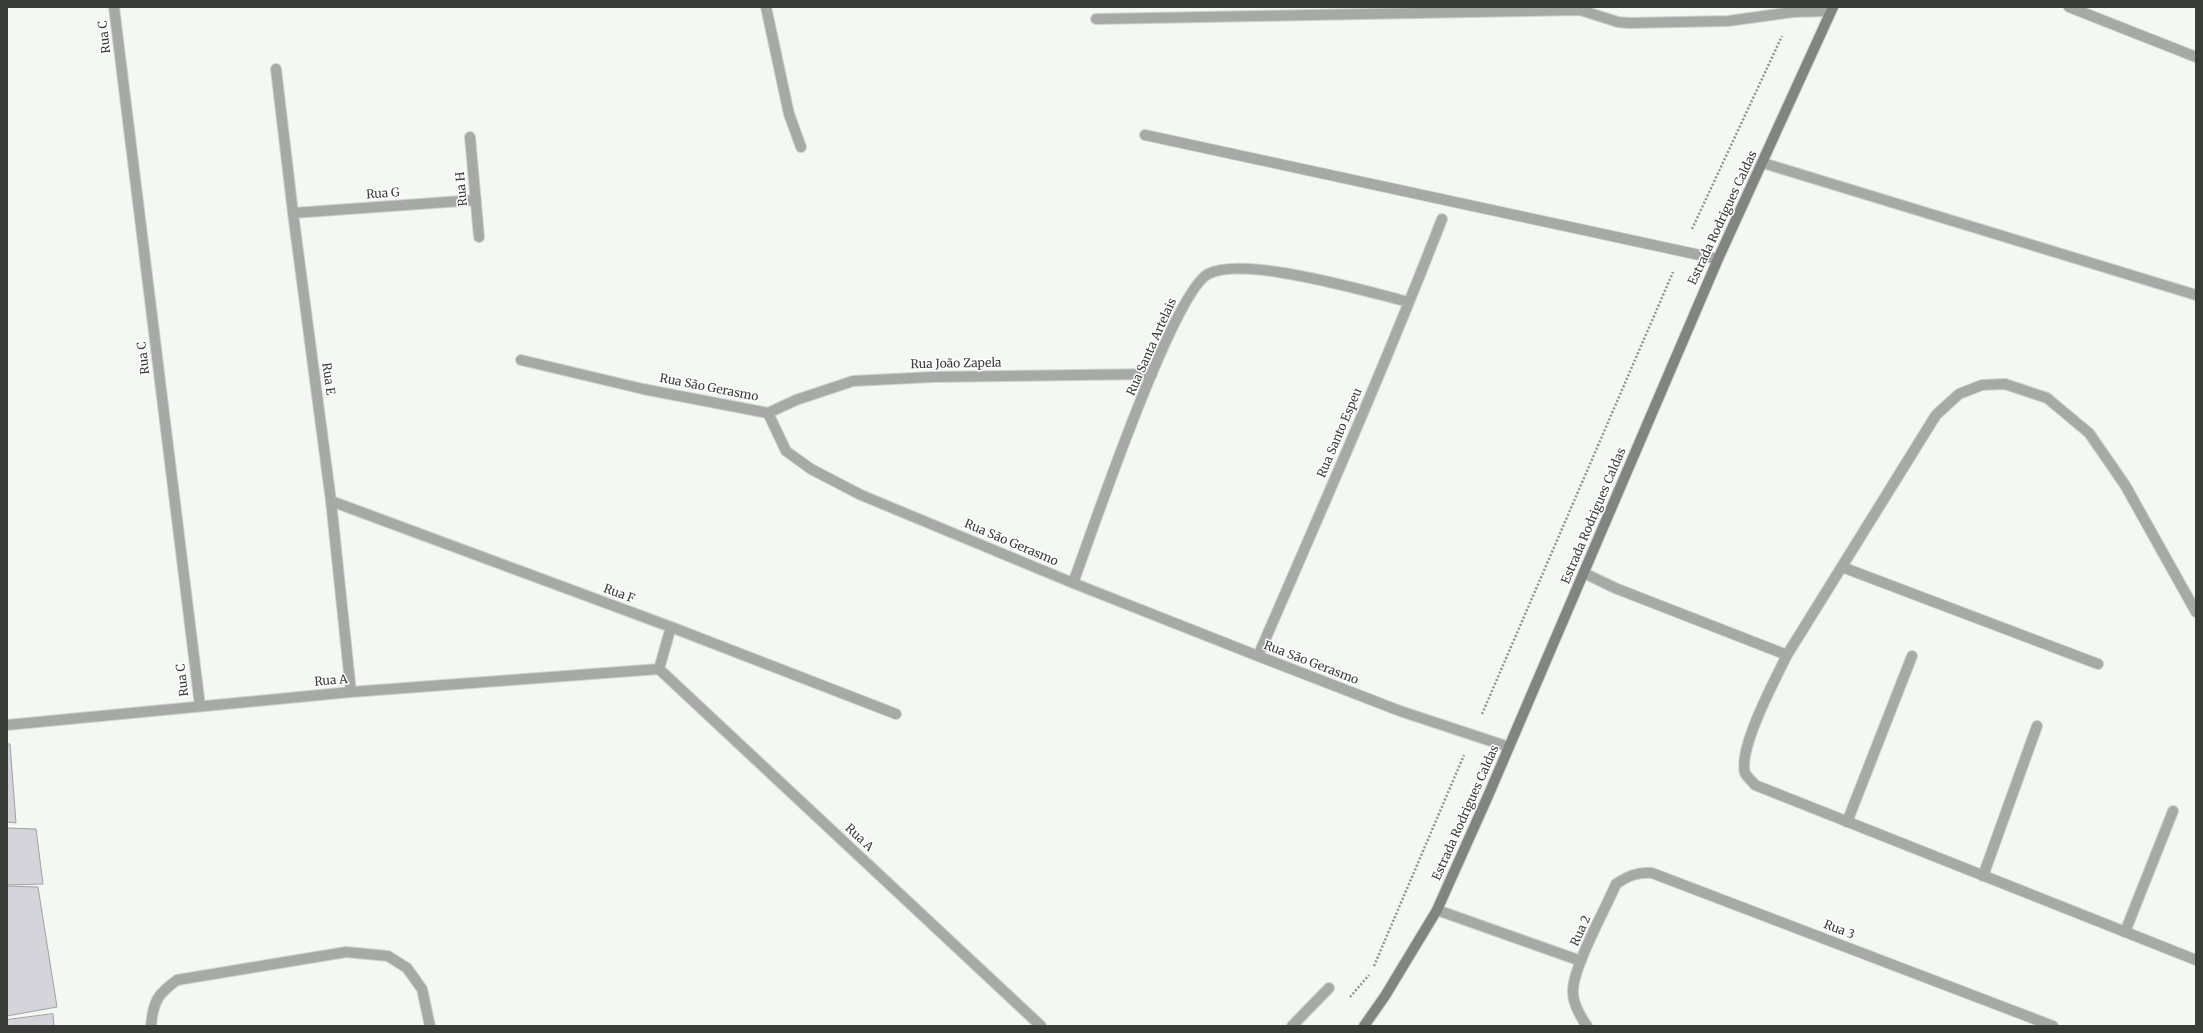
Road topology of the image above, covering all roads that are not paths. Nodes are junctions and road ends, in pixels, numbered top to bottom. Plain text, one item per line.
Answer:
1 (114, 7) edge
2 (766, 7) edge
3 (2069, 7) edge
4 (1832, 9) edge
5 (1096, 19) dead end
6 (2196, 57) edge
7 (276, 69) dead end
8 (1145, 135) dead end
9 (470, 137) dead end
10 (801, 147) dead end
11 (1763, 163) junction
12 (476, 200) junction
13 (293, 213) junction
14 (1442, 219) dead end
15 (479, 237) dead end
16 (1718, 259) junction
17 (2196, 295) edge
18 (1409, 302) junction
19 (521, 360) dead end
20 (1152, 374) junction
21 (768, 413) junction
22 (331, 501) junction
23 (1842, 567) junction
24 (1584, 573) junction
25 (1073, 583) junction
26 (2196, 612) edge
27 (671, 627) junction
28 (1258, 656) junction
29 (1787, 656) junction
30 (1912, 656) dead end
31 (2098, 664) dead end
32 (659, 669) junction
33 (351, 692) junction
34 (200, 706) junction
35 (896, 714) dead end
36 (7, 725) edge
37 (2037, 726) dead end
38 (1509, 747) junction
39 (2173, 811) dead end
40 (1847, 822) junction
41 (1984, 876) junction
42 (1616, 884) joint
43 (1437, 910) junction
44 (2125, 932) junction
45 (2196, 960) edge
46 (1581, 961) junction
47 (1329, 988) dead end
48 (151, 1026) edge
49 (430, 1026) edge
50 (1041, 1026) edge
51 (1292, 1026) edge
52 (1364, 1026) edge
53 (1587, 1026) edge
54 (2053, 1026) edge

1 - 34 street, Rua C
2 - 10 street
3 - 6 street
4 - 5 street
4 - 11 street, Estrada Rodrigues Caldas
7 - 13 street, Rua E
8 - 16 street
9 - 12 street, Rua H
11 - 16 street, Estrada Rodrigues Caldas
11 - 17 street
12 - 13 street, Rua G
12 - 15 street, Rua H
13 - 22 street, Rua E
14 - 18 street, Rua Santo Espeu
16 - 24 street, Estrada Rodrigues Caldas
18 - 20 street, Rua Santa Artelais
18 - 28 street, Rua Santo Espeu
19 - 21 street, Rua São Gerasmo
20 - 21 street, Rua João Zapela
20 - 25 street, Rua Santa Artelais
21 - 25 street, Rua São Gerasmo
22 - 27 street, Rua F
22 - 33 street, Rua E
23 - 26 street
23 - 29 street
23 - 31 street
24 - 29 street
24 - 38 street, Estrada Rodrigues Caldas
25 - 28 street, Rua São Gerasmo
27 - 32 street
27 - 35 street, Rua F
28 - 38 street, Rua São Gerasmo
29 - 40 street
30 - 40 street
32 - 33 street, Rua A
32 - 50 street, Rua A
33 - 34 street, Rua A
34 - 36 street, Rua A
37 - 41 street
38 - 43 street, Estrada Rodrigues Caldas
39 - 44 street
40 - 41 street
41 - 44 street
42 - 46 street, Rua 2
42 - 54 street, Rua 3
43 - 46 street
43 - 52 street, Estrada Rodrigues Caldas
44 - 45 street
46 - 53 street, Rua 2
47 - 51 street
48 - 49 street

